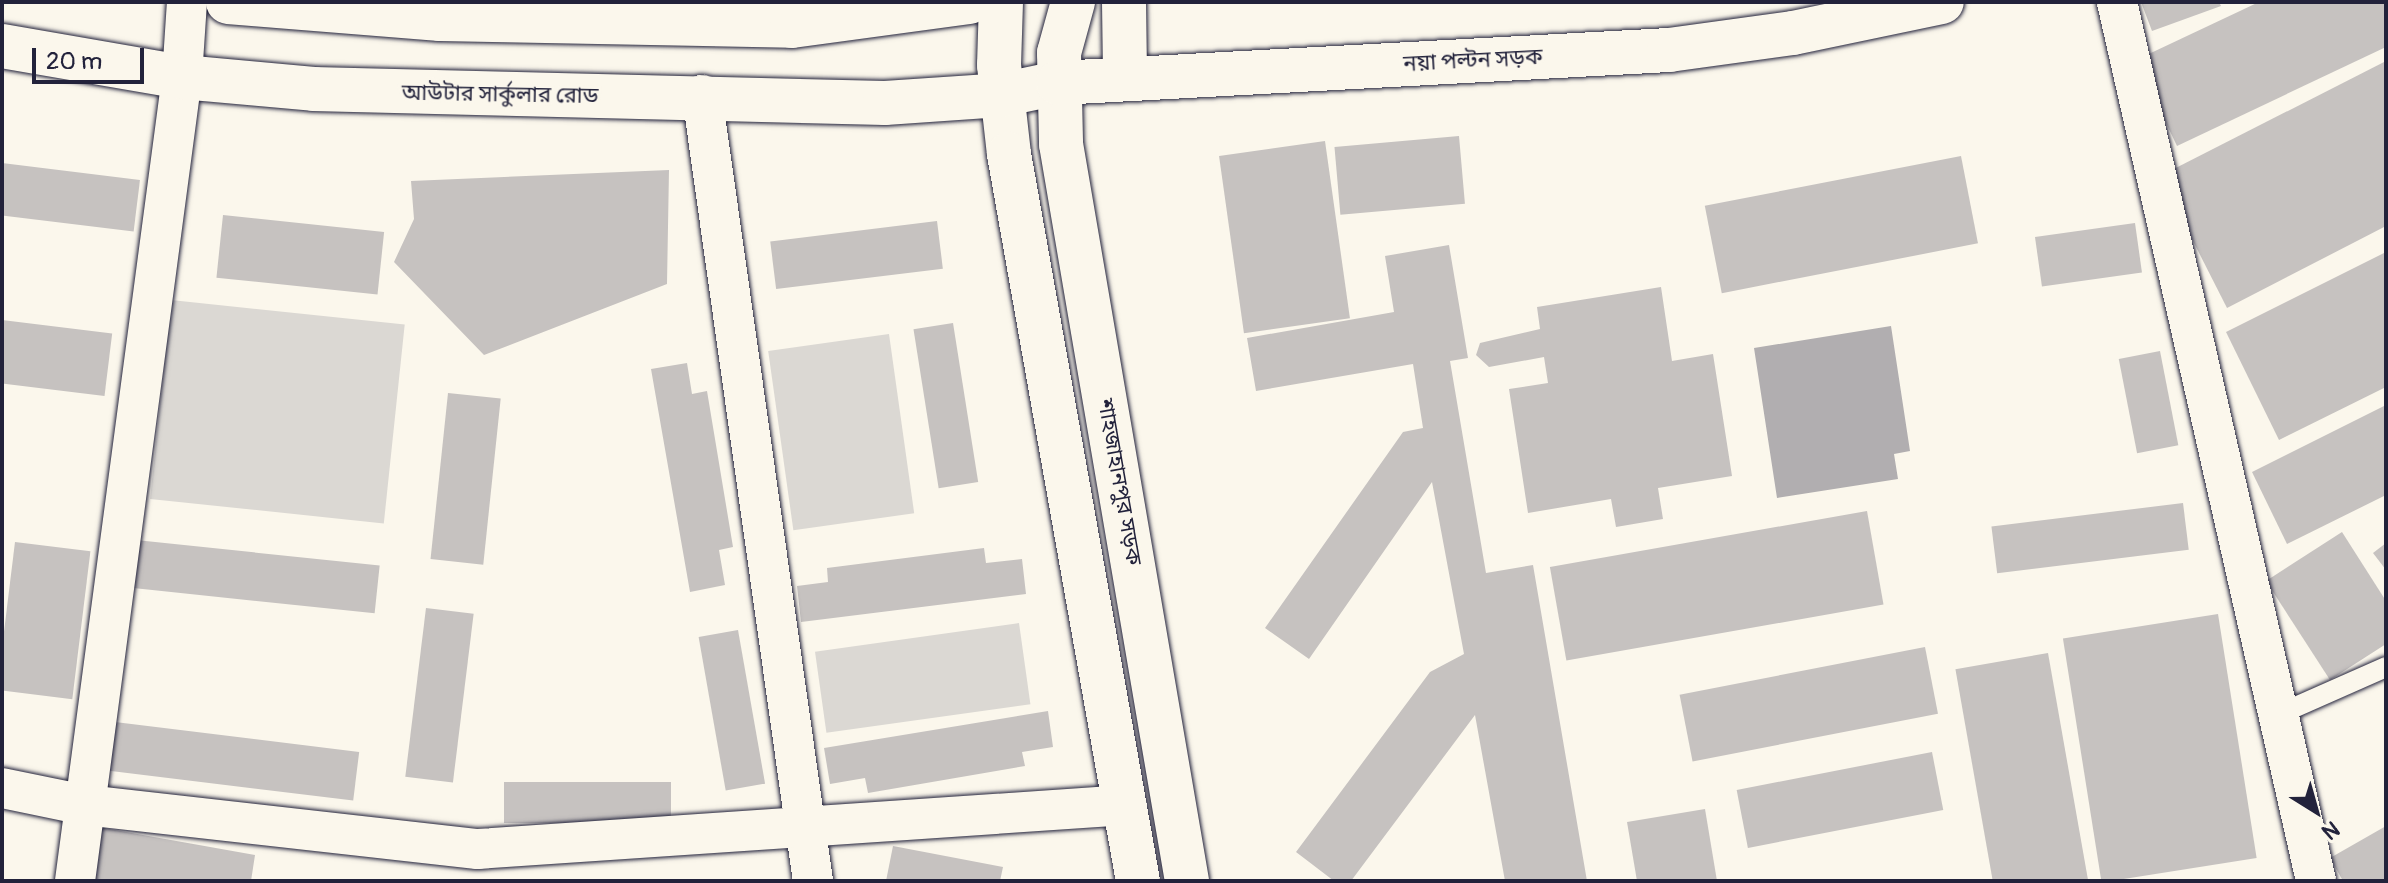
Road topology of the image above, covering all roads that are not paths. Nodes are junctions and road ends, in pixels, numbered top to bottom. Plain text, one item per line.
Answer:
1 (187, 2) edge
2 (228, 2) edge
3 (971, 2) edge
4 (1001, 2) edge
5 (1073, 2) edge
6 (1124, 2) edge
7 (1942, 2) edge
8 (2117, 2) edge
9 (2, 46) edge
10 (182, 77) junction
11 (1125, 78) junction
12 (1058, 83) junction
13 (702, 95) junction
14 (992, 95) junction
15 (1061, 126) junction
16 (1007, 137) junction
17 (2386, 667) edge
18 (2275, 716) junction
19 (2, 788) edge
20 (85, 805) junction
21 (1127, 805) junction
22 (805, 826) junction
23 (476, 865) edge
24 (75, 881) edge
25 (813, 881) edge
26 (1138, 881) edge
27 (1187, 881) edge
28 (2316, 881) edge

1 - 10 street
2 - 3 main road
3 - 14 main road
4 - 14 main road
5 - 12 main road, শাহজাহানপুর সড়ক
6 - 11 main road
7 - 11 main road, নয়া পল্টন সড়ক
8 - 18 street
9 - 10 main road, আউটার সার্কুলার রোড
10 - 13 main road, আউটার সার্কুলার রোড
10 - 20 street
11 - 12 main road, নয়া পল্টন সড়ক
12 - 14 main road, নয়া পল্টন সড়ক
12 - 15 main road, শাহজাহানপুর সড়ক
13 - 14 main road, আউটার সার্কুলার রোড
13 - 22 street
14 - 16 main road
15 - 16 main road
15 - 27 main road, শাহজাহানপুর সড়ক
16 - 21 main road
17 - 18 lane
18 - 28 street
19 - 20 street
20 - 23 street
20 - 24 street
21 - 22 street
21 - 26 main road
22 - 23 street
22 - 25 street

